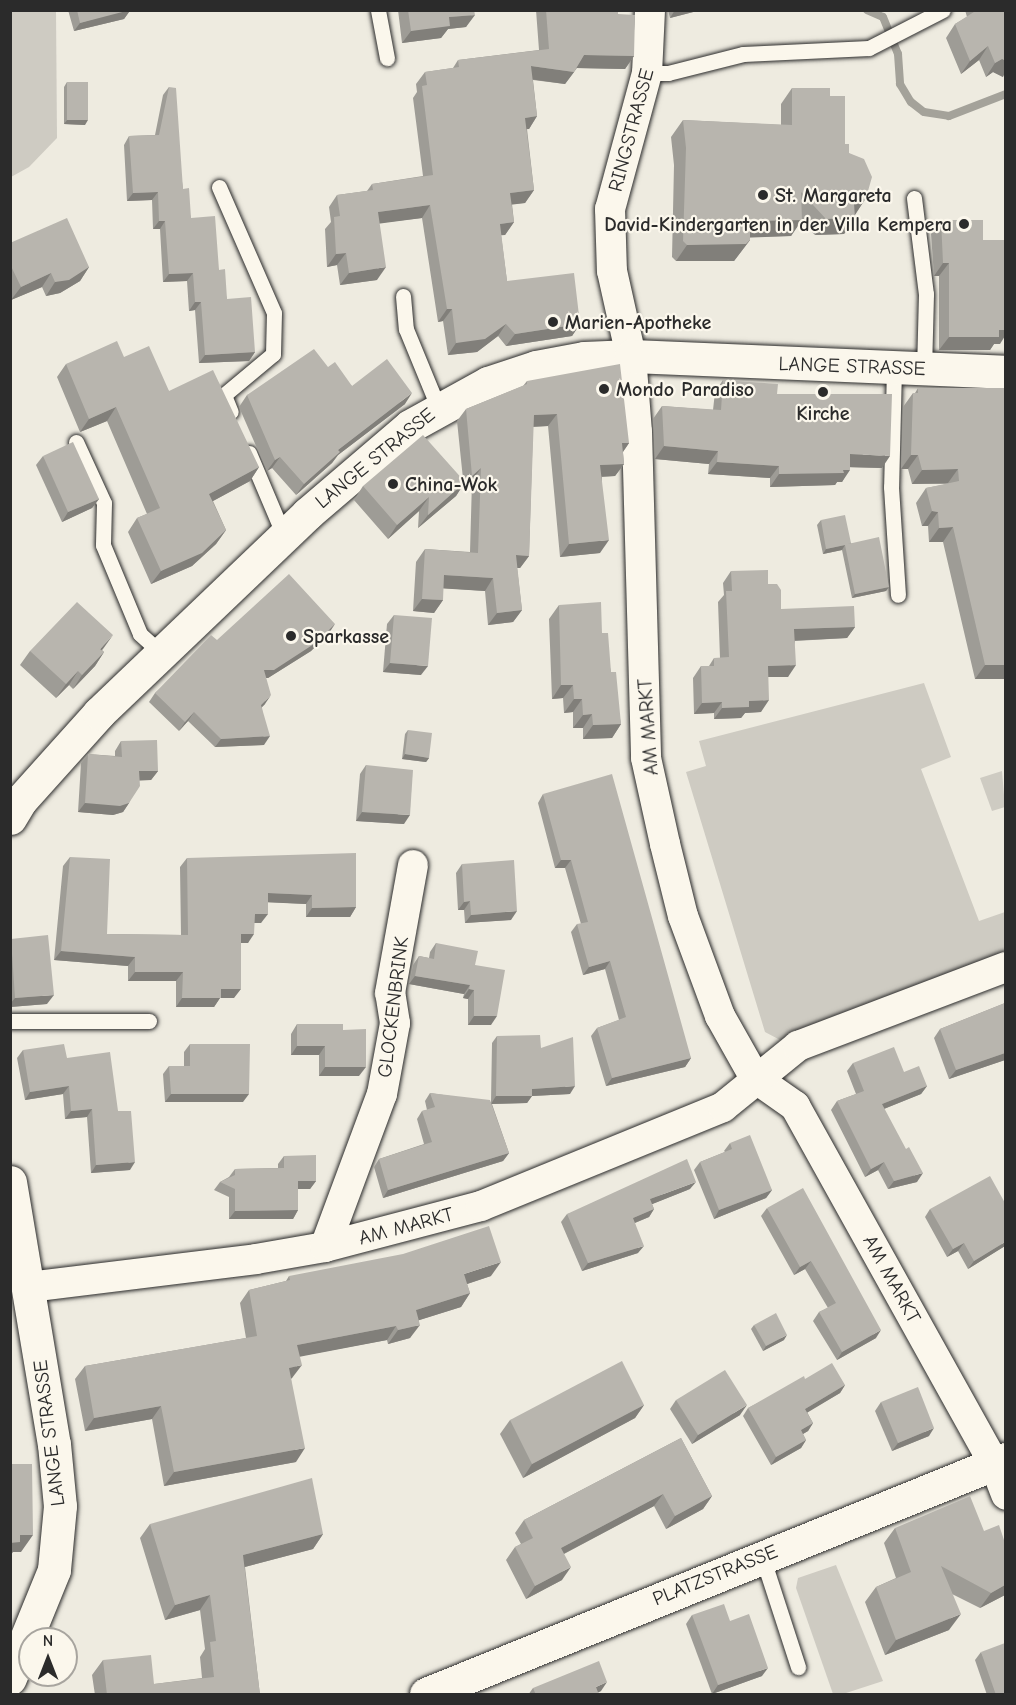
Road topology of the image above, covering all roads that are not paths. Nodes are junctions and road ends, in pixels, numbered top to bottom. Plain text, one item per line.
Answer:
1 (378, 10) edge
2 (650, 10) edge
3 (943, 10) edge
4 (387, 58) dead end
5 (647, 73) junction
6 (219, 187) dead end
7 (914, 198) dead end
8 (403, 296) dead end
9 (631, 356) junction
10 (909, 369) junction
11 (1005, 372) edge
12 (438, 407) junction
13 (76, 442) edge
14 (284, 536) junction
15 (898, 595) dead end
16 (161, 653) junction
17 (10, 818) edge
18 (413, 865) dead end
19 (1005, 968) edge
20 (10, 1021) edge
21 (149, 1021) dead end
22 (755, 1078) junction
23 (10, 1182) edge
24 (325, 1247) junction
25 (29, 1287) junction
26 (1000, 1461) edge
27 (1005, 1495) edge
28 (762, 1556) junction
29 (798, 1667) dead end
30 (10, 1678) edge
31 (426, 1695) edge

1 - 4 lane
2 - 5 street, RINGSTRASSE
3 - 5 lane
5 - 9 street, RINGSTRASSE
6 - 14 lane
7 - 10 lane
8 - 12 lane
9 - 10 main road, LANGE STRASSE
9 - 12 main road, LANGE STRASSE
9 - 22 street, AM MARKT
10 - 11 main road, LANGE STRASSE
10 - 15 lane
12 - 14 main road, LANGE STRASSE
13 - 16 lane
14 - 16 main road, LANGE STRASSE
16 - 17 main road, LANGE STRASSE
18 - 24 street, GLOCKENBRINK
19 - 22 street, AM MARKT
20 - 21 lane
22 - 24 street, AM MARKT
22 - 26 street, AM MARKT
23 - 25 main road, LANGE STRASSE
24 - 25 street, AM MARKT
25 - 30 main road, LANGE STRASSE
26 - 27 street, AM MARKT
26 - 28 main road, PLATZSTRASSE
28 - 29 lane
28 - 31 main road, PLATZSTRASSE

